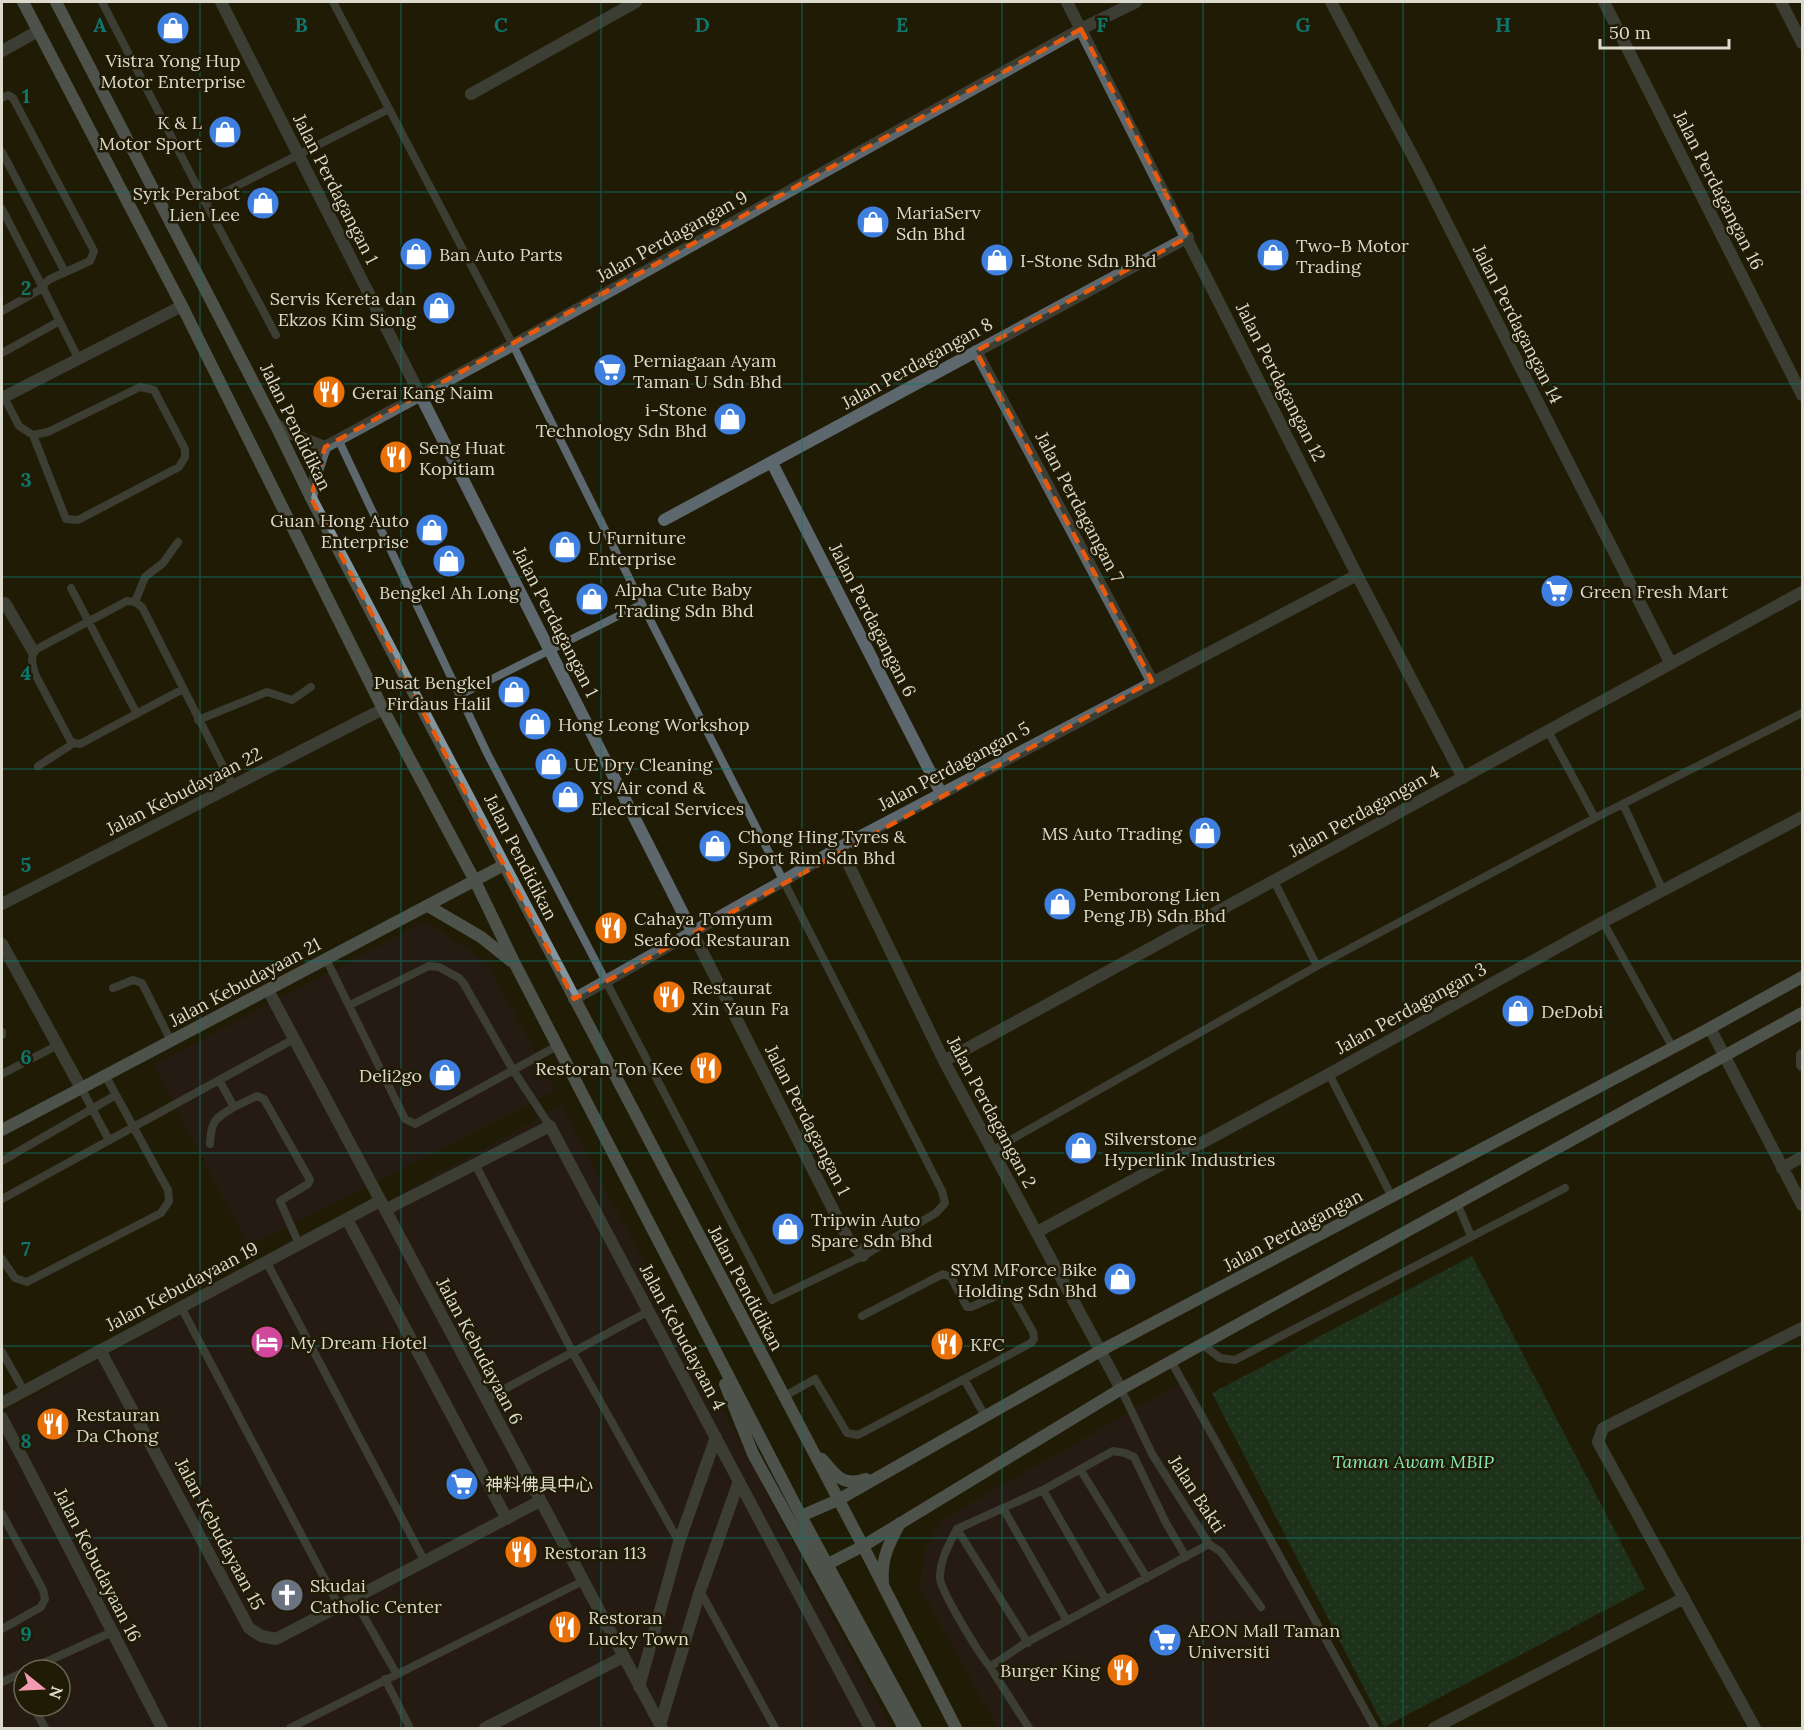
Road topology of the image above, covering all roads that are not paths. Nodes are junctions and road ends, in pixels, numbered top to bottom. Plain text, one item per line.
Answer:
1 (23, 2) edge
2 (56, 2) edge
3 (102, 2) edge
4 (221, 2) edge
5 (333, 2) edge
6 (636, 2) edge
7 (1067, 2) edge
8 (1136, 2) edge
9 (1332, 2) edge
10 (1604, 2) edge
11 (1781, 2) edge
12 (1081, 29) junction
13 (38, 31) junction
14 (1803, 43) edge
15 (2, 51) edge
16 (471, 94) dead end
17 (2, 98) edge
18 (389, 109) junction
19 (2, 154) edge
20 (299, 154) junction
21 (205, 202) junction
22 (2, 209) edge
23 (1188, 237) junction
24 (64, 272) junction
25 (43, 288) junction
26 (182, 306) junction
27 (2, 311) edge
28 (58, 322) junction
29 (276, 335) dead end
30 (513, 345) junction
31 (976, 351) junction
32 (2, 353) edge
33 (78, 358) junction
34 (420, 394) junction
35 (1803, 394) edge
36 (3, 398) edge
37 (275, 424) junction
38 (33, 435) junction
39 (339, 441) junction
40 (325, 447) junction
41 (772, 463) junction
42 (311, 498) junction
43 (664, 520) dead end
44 (178, 542) dead end
45 (1358, 574) junction
46 (71, 588) dead end
47 (1803, 592) edge
48 (135, 602) junction
49 (4, 603) dead end
50 (642, 604) junction
51 (89, 621) junction
52 (550, 650) junction
53 (33, 651) junction
54 (1671, 664) junction
55 (1152, 681) junction
56 (312, 687) dead end
57 (183, 689) junction
58 (460, 695) junction
59 (383, 709) junction
60 (1803, 713) edge
61 (137, 714) junction
62 (198, 720) junction
63 (1548, 731) junction
64 (74, 743) junction
65 (38, 766) dead end
66 (1463, 778) junction
67 (233, 786) junction
68 (941, 794) junction
69 (1623, 804) junction
70 (1803, 817) edge
71 (1595, 818) junction
72 (840, 847) junction
73 (504, 865) junction
74 (475, 881) junction
75 (783, 881) junction
76 (1274, 881) junction
77 (1663, 891) junction
78 (2, 904) edge
79 (428, 906) junction
80 (1603, 922) junction
81 (692, 931) junction
82 (2, 944) edge
83 (326, 959) junction
84 (514, 964) junction
85 (1317, 966) junction
86 (1803, 977) edge
87 (605, 980) junction
88 (113, 988) dead end
89 (268, 990) junction
90 (574, 999) junction
91 (350, 1005) junction
92 (1803, 1013) edge
93 (1710, 1028) junction
94 (294, 1039) junction
95 (171, 1041) junction
96 (58, 1045) junction
97 (557, 1046) junction
98 (1673, 1048) junction
99 (1803, 1054) edge
100 (1724, 1056) junction
101 (944, 1061) junction
102 (1803, 1065) edge
103 (513, 1070) junction
104 (2, 1074) edge
105 (1329, 1074) junction
106 (105, 1076) junction
107 (219, 1080) junction
108 (81, 1088) junction
109 (116, 1095) junction
110 (234, 1107) junction
111 (92, 1109) junction
112 (550, 1126) junction
113 (133, 1127) junction
114 (2, 1130) edge
115 (109, 1140) junction
116 (210, 1144) dead end
117 (993, 1150) junction
118 (1803, 1157) edge
119 (2, 1161) edge
120 (475, 1164) junction
121 (1782, 1168) junction
122 (1565, 1188) dead end
123 (1392, 1197) junction
124 (2, 1199) edge
125 (1457, 1203) junction
126 (383, 1205) junction
127 (1803, 1205) edge
128 (347, 1219) junction
129 (1037, 1232) junction
130 (1472, 1236) junction
131 (299, 1244) junction
132 (864, 1256) junction
133 (2, 1259) edge
134 (266, 1262) junction
135 (181, 1307) junction
136 (649, 1311) junction
137 (695, 1312) junction
138 (862, 1316) dead end
139 (1803, 1328) edge
140 (1202, 1344) junction
141 (100, 1350) junction
142 (1100, 1351) junction
143 (2, 1352) edge
144 (573, 1353) junction
145 (1172, 1361) junction
146 (964, 1379) junction
147 (1121, 1389) junction
148 (24, 1391) junction
149 (783, 1397) junction
150 (486, 1399) junction
151 (2, 1403) edge
152 (985, 1416) junction
153 (2, 1418) edge
154 (803, 1434) junction
155 (716, 1437) junction
156 (1080, 1469) junction
157 (891, 1470) junction
158 (739, 1481) junction
159 (1043, 1490) junction
160 (838, 1500) junction
161 (540, 1501) junction
162 (1003, 1508) junction
163 (2, 1514) edge
164 (801, 1516) junction
165 (507, 1519) junction
166 (901, 1522) junction
167 (957, 1529) junction
168 (679, 1542) junction
169 (1209, 1544) junction
170 (862, 1546) junction
171 (1186, 1557) junction
172 (425, 1562) junction
173 (828, 1564) junction
174 (1146, 1578) junction
175 (583, 1581) junction
176 (884, 1587) junction
177 (700, 1591) junction
178 (1684, 1598) junction
179 (354, 1599) junction
180 (1106, 1600) junction
181 (339, 1606) junction
182 (1261, 1606) dead end
183 (1067, 1621) junction
184 (2, 1629) edge
185 (112, 1632) junction
186 (1028, 1642) junction
187 (623, 1657) junction
188 (54, 1658) edge
189 (990, 1666) junction
190 (396, 1674) junction
191 (385, 1679) junction
192 (639, 1687) junction
193 (658, 1727) edge
194 (162, 1728) edge
195 (290, 1728) edge
196 (410, 1728) edge
197 (485, 1728) edge
198 (775, 1728) edge
199 (870, 1728) edge
200 (903, 1728) edge
201 (915, 1728) edge
202 (956, 1728) edge
203 (1029, 1728) edge
204 (1375, 1728) edge
205 (1434, 1728) edge
206 (1755, 1728) edge

1 - 13 main road
2 - 37 main road, Jalan Pendidikan
3 - 21 lane
4 - 20 street, Jalan Perdagangan 1
5 - 18 lane
6 - 16 street
7 - 12 street, Jalan Perdagangan 12
8 - 12 street, Jalan Perdagangan 9
9 - 54 street, Jalan Perdagangan 14
10 - 35 street, Jalan Perdagangan 16
11 - 14 street
12 - 23 street, Jalan Perdagangan 12
12 - 30 street, Jalan Perdagangan 9
13 - 15 street
13 - 26 main road
17 - 24 lane
18 - 20 lane
18 - 30 lane
19 - 24 lane
20 - 21 lane
20 - 34 street, Jalan Perdagangan 1
21 - 29 lane
22 - 25 lane
23 - 31 street, Jalan Perdagangan 8
23 - 45 street, Jalan Perdagangan 12
24 - 25 lane
25 - 27 lane
25 - 28 lane
26 - 33 street
26 - 59 main road
28 - 32 lane
28 - 33 lane
30 - 34 street, Jalan Perdagangan 9
30 - 50 lane
31 - 41 street, Jalan Perdagangan 8
31 - 55 street, Jalan Perdagangan 7
33 - 36 street
34 - 39 street, Jalan Perdagangan 9
34 - 52 street, Jalan Perdagangan 1
36 - 38 lane
37 - 40 street
37 - 42 main road, Jalan Pendidikan
38 - 38 lane
39 - 40 street, Jalan Perdagangan 9
39 - 58 lane
40 - 42 street
41 - 43 street, Jalan Perdagangan 8
41 - 68 street, Jalan Perdagangan 6
42 - 73 main road, Jalan Pendidikan
44 - 48 lane
45 - 55 street, Jalan Perdagangan 5
45 - 66 street, Jalan Perdagangan 12
46 - 51 lane
47 - 54 street, Jalan Perdagangan 4
48 - 51 lane
48 - 57 lane
49 - 53 street
50 - 52 lane
50 - 75 lane
51 - 53 lane
51 - 61 lane
52 - 58 lane
52 - 81 street, Jalan Perdagangan 1
53 - 64 lane
54 - 63 street, Jalan Perdagangan 4
55 - 68 street, Jalan Perdagangan 5
56 - 62 lane
57 - 61 lane
57 - 62 lane
58 - 87 lane
59 - 67 street, Jalan Kebudayaan 22
59 - 74 main road
60 - 69 lane
61 - 64 lane
62 - 67 lane
63 - 66 street, Jalan Perdagangan 4
63 - 71 lane
64 - 65 lane
66 - 76 street, Jalan Perdagangan 4
67 - 78 street, Jalan Kebudayaan 22
68 - 72 street, Jalan Perdagangan 5
69 - 71 lane
69 - 77 lane
70 - 77 street, Jalan Perdagangan 3
71 - 85 lane
72 - 75 street, Jalan Perdagangan 5
72 - 101 street, Jalan Perdagangan 2
73 - 74 main road, Jalan Kebudayaan 21
73 - 90 main road, Jalan Pendidikan
74 - 79 main road, Jalan Kebudayaan 21
74 - 84 main road
75 - 81 street, Jalan Perdagangan 5
75 - 132 lane
76 - 85 lane
76 - 101 street, Jalan Perdagangan 4
77 - 80 street, Jalan Perdagangan 3
79 - 83 main road, Jalan Kebudayaan 21
79 - 84 main road
80 - 98 lane
80 - 105 street, Jalan Perdagangan 3
81 - 87 street, Jalan Perdagangan 5
81 - 132 street, Jalan Perdagangan 1
82 - 96 street
83 - 89 main road, Jalan Kebudayaan 21
83 - 91 lane
84 - 97 main road
85 - 117 lane
86 - 93 main road, Jalan Perdagangan
87 - 90 street, Jalan Perdagangan 5
87 - 132 lane
88 - 95 lane
89 - 94 street, Jalan Kebudayaan 6
89 - 95 main road, Jalan Kebudayaan 21
90 - 149 main road, Jalan Pendidikan
91 - 103 lane
91 - 103 lane
92 - 100 main road
93 - 98 main road, Jalan Perdagangan
93 - 100 street
94 - 107 lane
94 - 126 street, Jalan Kebudayaan 6
95 - 106 main road, Jalan Kebudayaan 21
96 - 104 lane
96 - 108 street
97 - 103 lane
97 - 137 main road
98 - 123 main road, Jalan Perdagangan
99 - 102 street
100 - 121 street
100 - 125 main road
101 - 117 street, Jalan Perdagangan 2
103 - 112 lane
105 - 123 lane
105 - 129 street, Jalan Perdagangan 3
106 - 108 main road, Jalan Kebudayaan 21
106 - 109 lane
107 - 110 lane
107 - 113 lane
108 - 111 lane
108 - 114 main road, Jalan Kebudayaan 21
109 - 111 lane
109 - 113 lane
110 - 116 lane
110 - 131 lane
111 - 115 lane
111 - 119 lane
112 - 120 street
112 - 136 street, Jalan Kebudayaan 4
113 - 115 lane
113 - 133 lane
115 - 124 lane
117 - 129 street, Jalan Perdagangan 2
118 - 121 street
120 - 126 street
120 - 144 lane
121 - 127 street
122 - 130 lane
123 - 142 main road, Jalan Perdagangan
125 - 130 lane
125 - 140 main road
126 - 128 street, Jalan Kebudayaan 19
126 - 150 street, Jalan Kebudayaan 6
128 - 131 street, Jalan Kebudayaan 19
128 - 165 street
129 - 142 street, Jalan Perdagangan 2
130 - 140 lane
131 - 134 street, Jalan Kebudayaan 19
134 - 135 street, Jalan Kebudayaan 19
134 - 172 lane
135 - 141 street, Jalan Kebudayaan 19
135 - 181 lane
136 - 144 lane
136 - 155 street, Jalan Kebudayaan 4
137 - 164 main road
137 - 200 main road
138 - 146 lane
139 - 178 street
140 - 145 main road
141 - 148 street, Jalan Kebudayaan 19
141 - 181 street, Jalan Kebudayaan 15
142 - 147 street, Jalan Perdagangan 2
142 - 152 main road, Jalan Perdagangan
143 - 148 lane
144 - 150 lane
144 - 168 lane
145 - 147 main road
145 - 204 lane
146 - 149 lane
146 - 152 lane
147 - 166 main road
147 - 169 lane, Jalan Bakti
148 - 151 street, Jalan Kebudayaan 19
149 - 154 main road, Jalan Pendidikan
150 - 161 street, Jalan Kebudayaan 6
152 - 157 main road, Jalan Perdagangan
153 - 185 street, Jalan Kebudayaan 16
154 - 157 main road
154 - 160 main road, Jalan Pendidikan
155 - 158 street, Jalan Kebudayaan 4
155 - 168 street
156 - 159 lane
156 - 171 lane
156 - 174 lane
157 - 160 main road, Jalan Perdagangan
158 - 177 street
158 - 199 street, Jalan Kebudayaan 4
159 - 162 lane
159 - 180 lane
160 - 164 main road, Jalan Perdagangan
160 - 170 main road, Jalan Pendidikan
161 - 165 street
161 - 175 street, Jalan Kebudayaan 6
162 - 167 lane
162 - 183 lane
163 - 184 lane
164 - 173 main road
165 - 172 street
166 - 170 main road
166 - 176 main road
167 - 186 lane
167 - 189 lane
168 - 192 street
169 - 171 lane
169 - 182 lane, Jalan Bakti
170 - 173 main road
170 - 176 main road, Jalan Pendidikan
171 - 174 lane
172 - 179 street
173 - 201 main road
174 - 180 lane
175 - 187 street, Jalan Kebudayaan 6
175 - 190 lane
176 - 202 main road, Jalan Pendidikan
177 - 193 street
177 - 198 lane
178 - 205 street
178 - 206 street
179 - 181 street
179 - 190 lane
180 - 183 lane
183 - 186 lane
185 - 188 lane
185 - 194 street, Jalan Kebudayaan 16
186 - 189 lane
187 - 192 street, Jalan Kebudayaan 6
187 - 197 street
189 - 203 lane
190 - 191 lane
191 - 195 lane
191 - 196 lane
192 - 193 street, Jalan Kebudayaan 6

